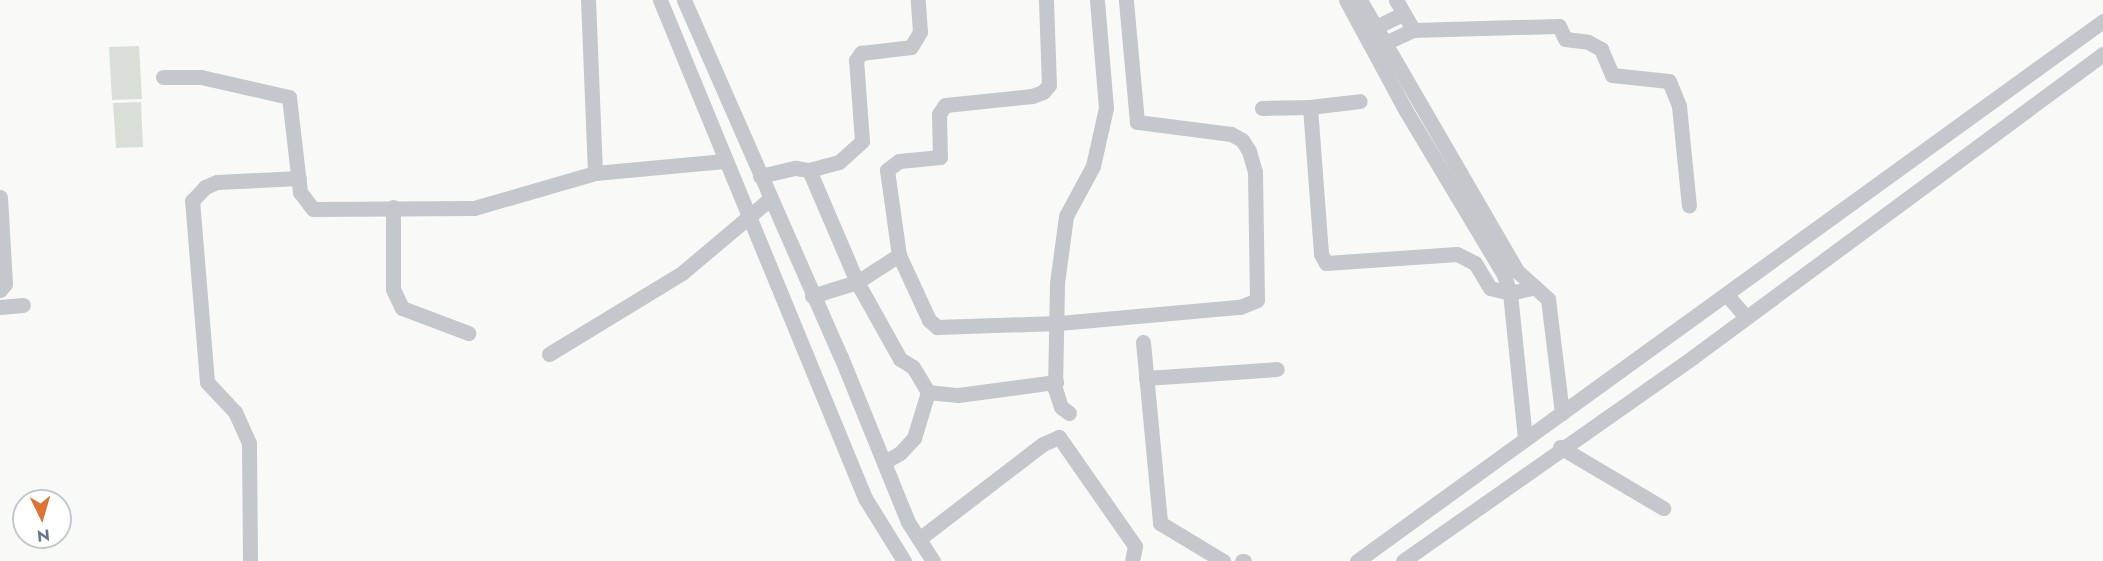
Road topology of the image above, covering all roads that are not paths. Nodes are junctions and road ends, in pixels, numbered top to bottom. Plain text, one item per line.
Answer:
1 (588, 0) edge
2 (660, 0) edge
3 (684, 0) edge
4 (918, 0) edge
5 (1046, 0) edge
6 (1096, 0) edge
7 (1126, 0) edge
8 (1346, 0) edge
9 (1396, 0) edge
10 (1360, 8) edge
11 (1403, 14) junction
12 (2103, 21) edge
13 (1376, 27) junction
14 (1413, 30) junction
15 (1385, 43) junction
16 (2103, 54) edge
17 (163, 77) dead end
18 (1360, 101) dead end
19 (1310, 107) junction
20 (1262, 108) dead end
21 (724, 161) junction
22 (809, 171) junction
23 (595, 173) junction
24 (760, 176) junction
25 (299, 178) junction
26 (0, 197) edge
27 (770, 200) junction
28 (1689, 206) dead end
29 (393, 207) junction
30 (747, 219) junction
31 (899, 255) junction
32 (857, 282) junction
33 (1535, 287) junction
34 (0, 290) edge
35 (1510, 292) junction
36 (1726, 294) junction
37 (812, 296) junction
38 (23, 305) dead end
39 (0, 307) edge
40 (1746, 317) junction
41 (1059, 323) junction
42 (468, 333) dead end
43 (1143, 342) dead end
44 (549, 354) dead end
45 (1276, 369) dead end
46 (1146, 378) junction
47 (1056, 382) junction
48 (928, 392) junction
49 (1068, 413) dead end
50 (1562, 413) junction
51 (1525, 438) junction
52 (1560, 447) junction
53 (884, 462) junction
54 (1663, 508) dead end
55 (919, 539) junction
56 (250, 561) edge
57 (904, 561) edge
58 (933, 561) edge
59 (1132, 561) edge
60 (1223, 561) edge
61 (1357, 561) edge
62 (1403, 561) edge

1 - 23 street
2 - 21 street
3 - 24 street
4 - 22 street
5 - 31 street
6 - 41 street
7 - 41 street
8 - 10 street
9 - 11 street
10 - 13 street
10 - 35 street
11 - 13 street
11 - 14 street
12 - 36 street
13 - 15 street
14 - 15 street
14 - 28 street
15 - 33 street
16 - 40 street
17 - 25 street
18 - 19 street
19 - 20 street
19 - 35 street
21 - 23 street
21 - 30 street
22 - 24 street
22 - 32 street
23 - 29 street
24 - 27 street
25 - 29 street
25 - 56 street
26 - 34 street
27 - 30 street
27 - 37 street
29 - 42 street
30 - 44 street
30 - 57 street
31 - 32 street
31 - 41 street
32 - 37 street
32 - 48 street
33 - 35 street
33 - 50 street
35 - 51 street
36 - 40 street
36 - 50 street
37 - 53 street
38 - 39 street
40 - 52 street
41 - 47 street
43 - 46 street
45 - 46 street
46 - 60 street
47 - 48 street
47 - 49 street
48 - 53 street
50 - 51 street
51 - 61 street
52 - 54 street
52 - 62 street
53 - 55 street
55 - 58 street
55 - 59 street

